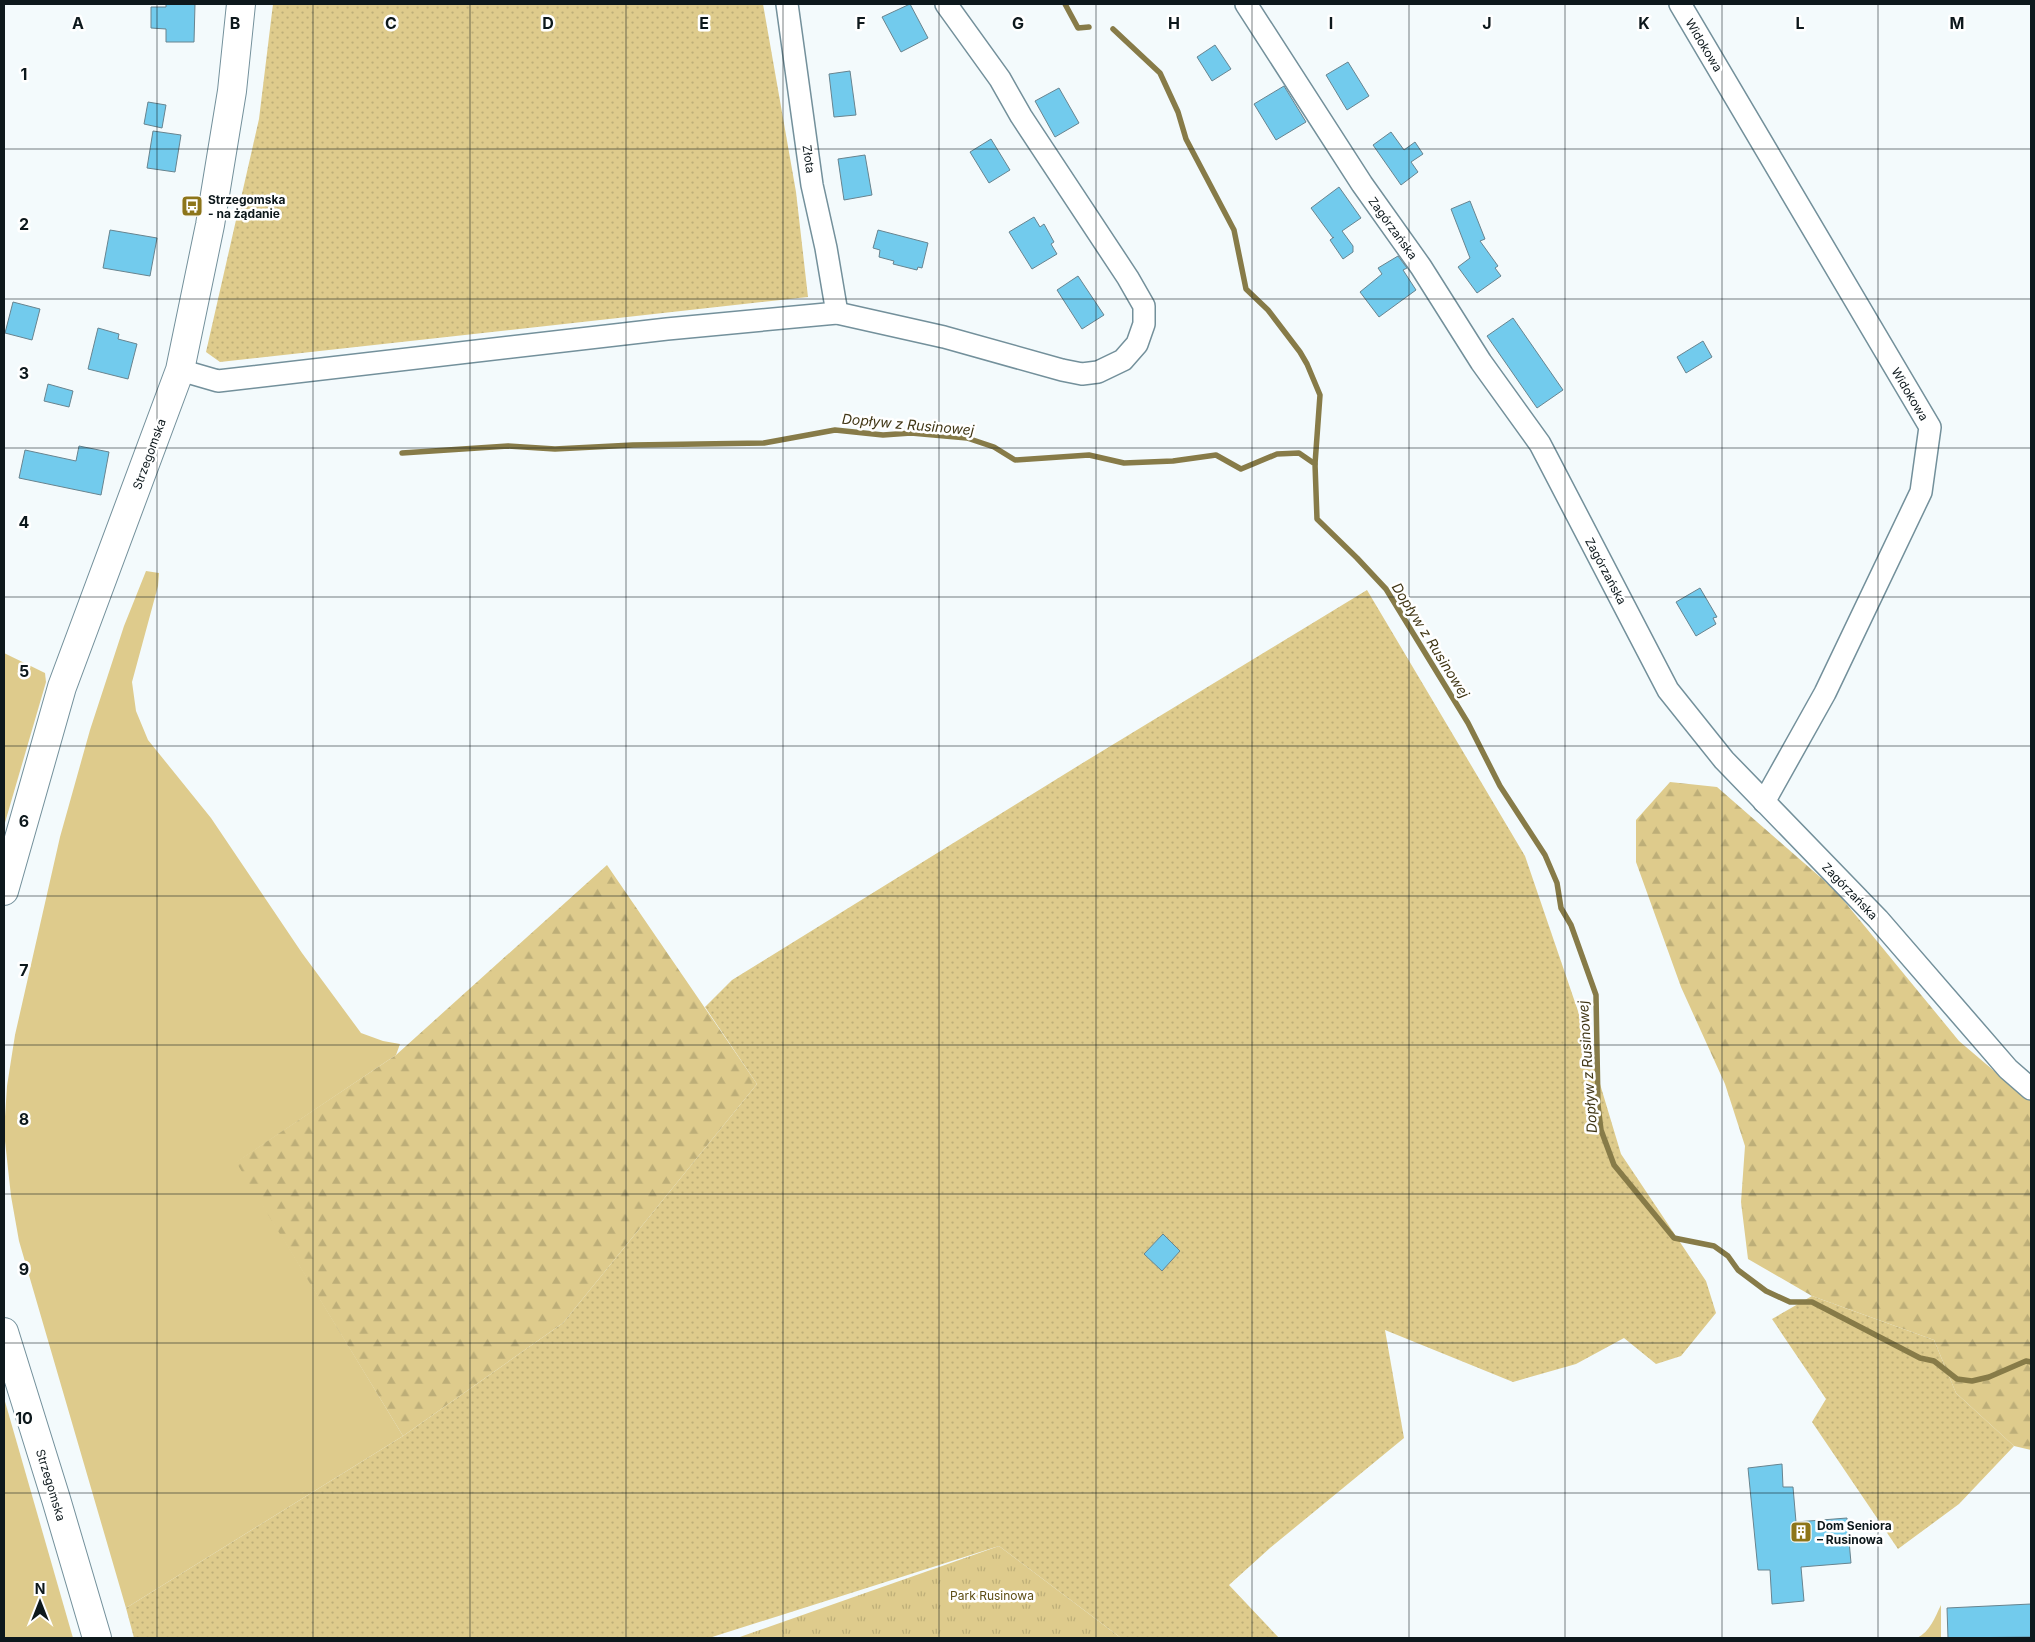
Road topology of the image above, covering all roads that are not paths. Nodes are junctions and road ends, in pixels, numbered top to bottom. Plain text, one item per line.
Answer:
1 (241, 4) edge
2 (787, 4) edge
3 (946, 4) edge
4 (1246, 4) edge
5 (1680, 4) edge
6 (837, 313) junction
7 (180, 370) junction
8 (1764, 802) junction
9 (4, 892) edge
10 (2031, 1088) edge
11 (4, 1332) edge
12 (97, 1638) edge

1 - 7 main road, Strzegomska
2 - 6 street, Złota
3 - 6 street
4 - 8 street, Zagórzańska
5 - 8 street, Widokowa
6 - 7 street
7 - 9 main road, Strzegomska
8 - 10 street, Zagórzańska
11 - 12 main road, Strzegomska

